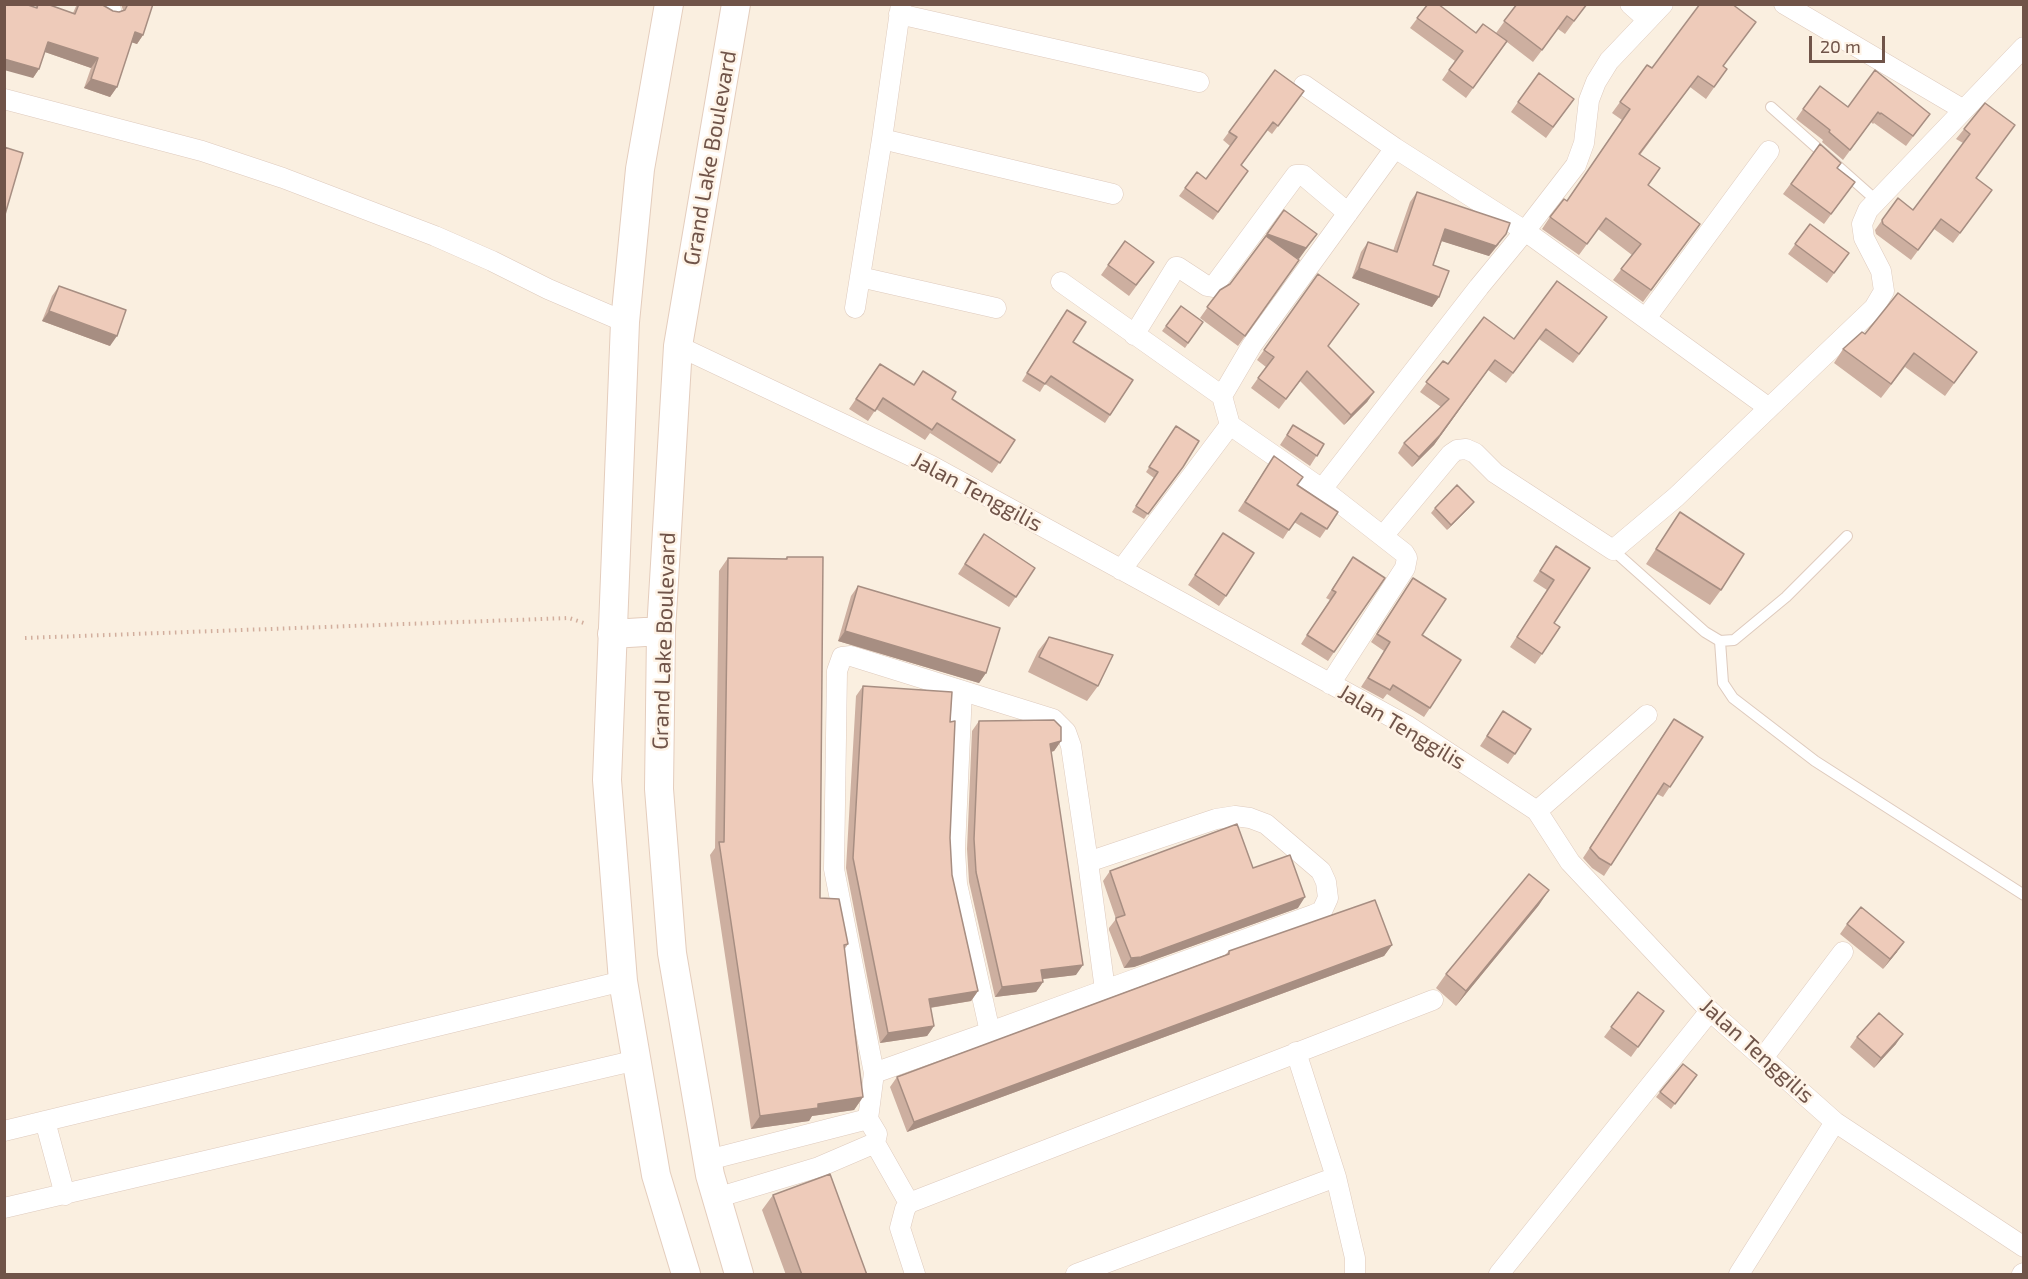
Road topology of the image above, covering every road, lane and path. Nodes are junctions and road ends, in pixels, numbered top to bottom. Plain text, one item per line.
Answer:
1 (669, 4) edge
2 (736, 4) edge
3 (1630, 4) edge
4 (1663, 4) edge
5 (1784, 4) edge
6 (900, 9) edge
7 (1648, 20) junction
8 (2024, 47) edge
9 (1199, 82) dead end
10 (1304, 85) dead end
11 (4, 99) edge
12 (1771, 107) dead end
13 (1964, 110) junction
14 (882, 139) junction
15 (1395, 148) junction
16 (1769, 152) dead end
17 (1113, 194) dead end
18 (1877, 201) junction
19 (1348, 213) junction
20 (1526, 231) junction
21 (860, 277) junction
22 (1061, 282) dead end
23 (855, 308) dead end
24 (996, 308) dead end
25 (1646, 318) junction
26 (625, 322) junction
27 (1134, 335) junction
28 (678, 346) junction
29 (1222, 396) junction
30 (1769, 408) junction
31 (1230, 425) junction
32 (1322, 489) junction
33 (1383, 536) junction
34 (1847, 536) dead end
35 (1613, 550) junction
36 (1121, 570) junction
37 (661, 631) junction
38 (612, 634) junction
39 (25, 639) dead end
40 (1720, 641) junction
41 (1330, 684) junction
42 (962, 691) junction
43 (1647, 715) dead end
44 (1537, 811) junction
45 (1088, 862) junction
46 (2024, 895) edge
47 (1843, 952) dead end
48 (624, 981) junction
49 (1105, 990) junction
50 (1433, 1000) dead end
51 (1710, 1011) junction
52 (990, 1032) junction
53 (1296, 1052) junction
54 (1763, 1058) junction
55 (637, 1059) junction
56 (874, 1073) junction
57 (868, 1119) junction
58 (45, 1122) junction
59 (1835, 1122) junction
60 (4, 1131) edge
61 (875, 1143) junction
62 (708, 1160) junction
63 (1336, 1177) junction
64 (64, 1195) junction
65 (716, 1198) junction
66 (909, 1203) junction
67 (4, 1208) edge
68 (2024, 1247) edge
69 (686, 1275) edge
70 (740, 1275) edge
71 (915, 1275) edge
72 (1076, 1275) edge
73 (1355, 1275) edge
74 (1499, 1275) edge
75 (1739, 1275) edge

1 - 26 street
2 - 28 street, Grand Lake Boulevard
3 - 7 street
4 - 7 street
5 - 13 street
6 - 9 street
6 - 14 street
7 - 20 street
8 - 13 street
10 - 15 street
11 - 26 street
12 - 18 lane
13 - 18 street
14 - 17 street
14 - 21 street
15 - 19 street
15 - 20 street
16 - 25 street
18 - 30 street
19 - 27 street
19 - 29 street
20 - 25 street
20 - 32 street
21 - 23 street
21 - 24 street
22 - 27 street
25 - 30 street
26 - 38 street
27 - 29 street
28 - 36 street, Jalan Tenggilis
28 - 37 street, Grand Lake Boulevard
29 - 31 street
30 - 35 street
31 - 32 street
31 - 36 street
32 - 33 street
33 - 35 street
33 - 41 street
34 - 40 lane
35 - 40 lane
36 - 41 street, Jalan Tenggilis
37 - 38 street
37 - 62 street, Grand Lake Boulevard
38 - 39 path
38 - 48 street
40 - 46 lane
41 - 44 street, Jalan Tenggilis
42 - 45 street
42 - 52 street
42 - 56 street
43 - 44 street
44 - 51 street, Jalan Tenggilis
45 - 49 street
45 - 49 street
47 - 54 street
48 - 55 street
48 - 58 street
49 - 52 street
50 - 53 street
51 - 54 street, Jalan Tenggilis
51 - 74 street
52 - 56 street
53 - 63 street
53 - 66 street
54 - 59 street, Jalan Tenggilis
55 - 64 street
55 - 69 street
56 - 57 street
57 - 61 street
57 - 62 street
58 - 60 street
58 - 64 street
59 - 68 street, Jalan Tenggilis
59 - 75 street
61 - 65 street
61 - 66 street
62 - 65 street, Grand Lake Boulevard
63 - 72 street
63 - 73 street
64 - 67 street
65 - 70 street, Grand Lake Boulevard
66 - 71 street

